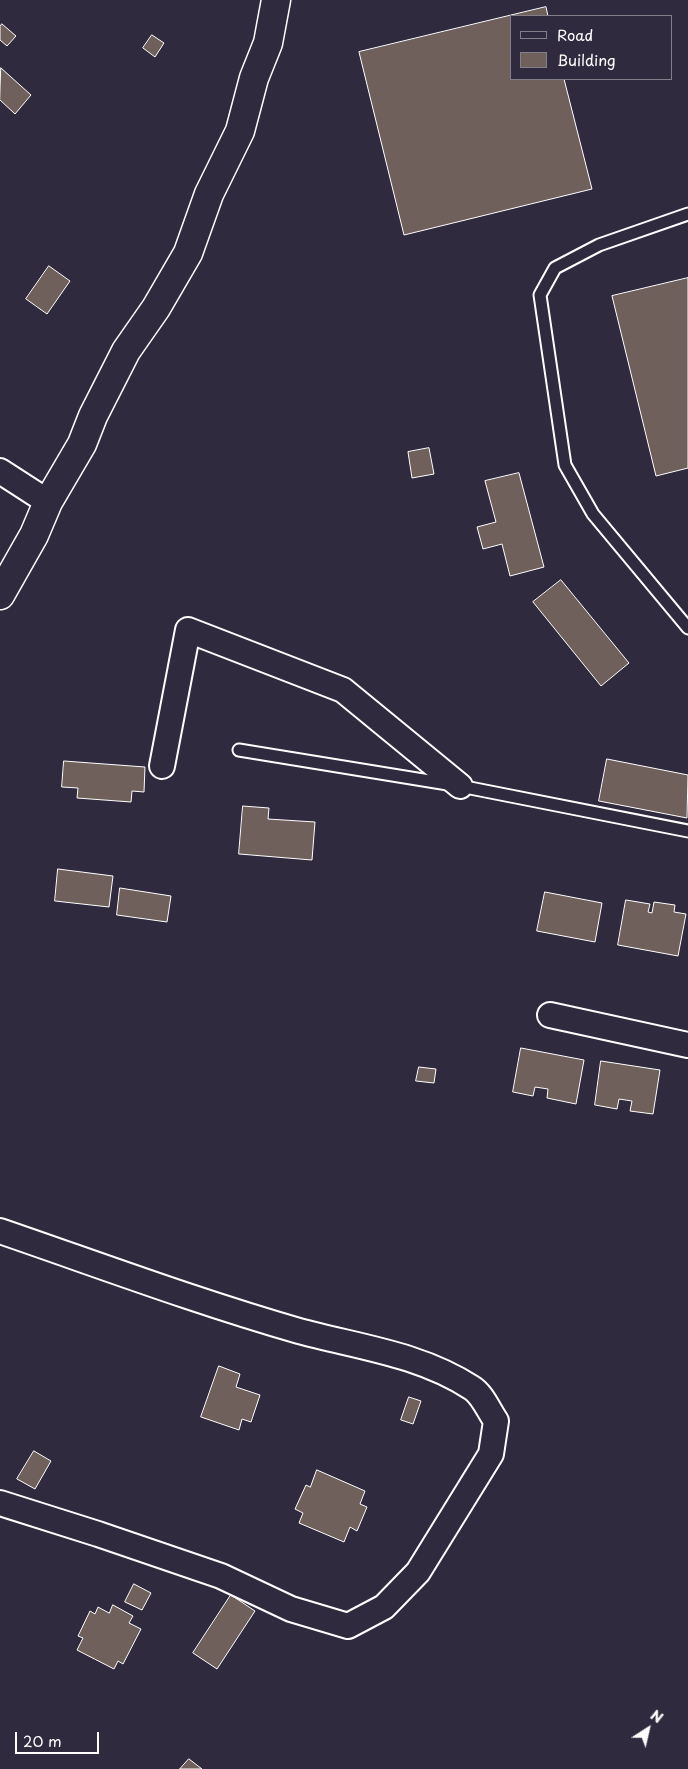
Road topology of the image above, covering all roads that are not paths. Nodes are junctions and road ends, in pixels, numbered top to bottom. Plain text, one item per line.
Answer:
1 (276, 0) edge
2 (688, 214) edge
3 (0, 471) edge
4 (48, 502) junction
5 (0, 594) edge
6 (688, 628) edge
7 (240, 750) dead end
8 (162, 766) dead end
9 (460, 786) junction
10 (688, 831) edge
11 (550, 1015) dead end
12 (688, 1044) edge
13 (0, 1231) edge
14 (0, 1503) edge

1 - 4 main road
2 - 6 lane
3 - 4 street
4 - 5 main road
7 - 9 lane
8 - 9 street
9 - 10 lane
11 - 12 street
13 - 14 street

